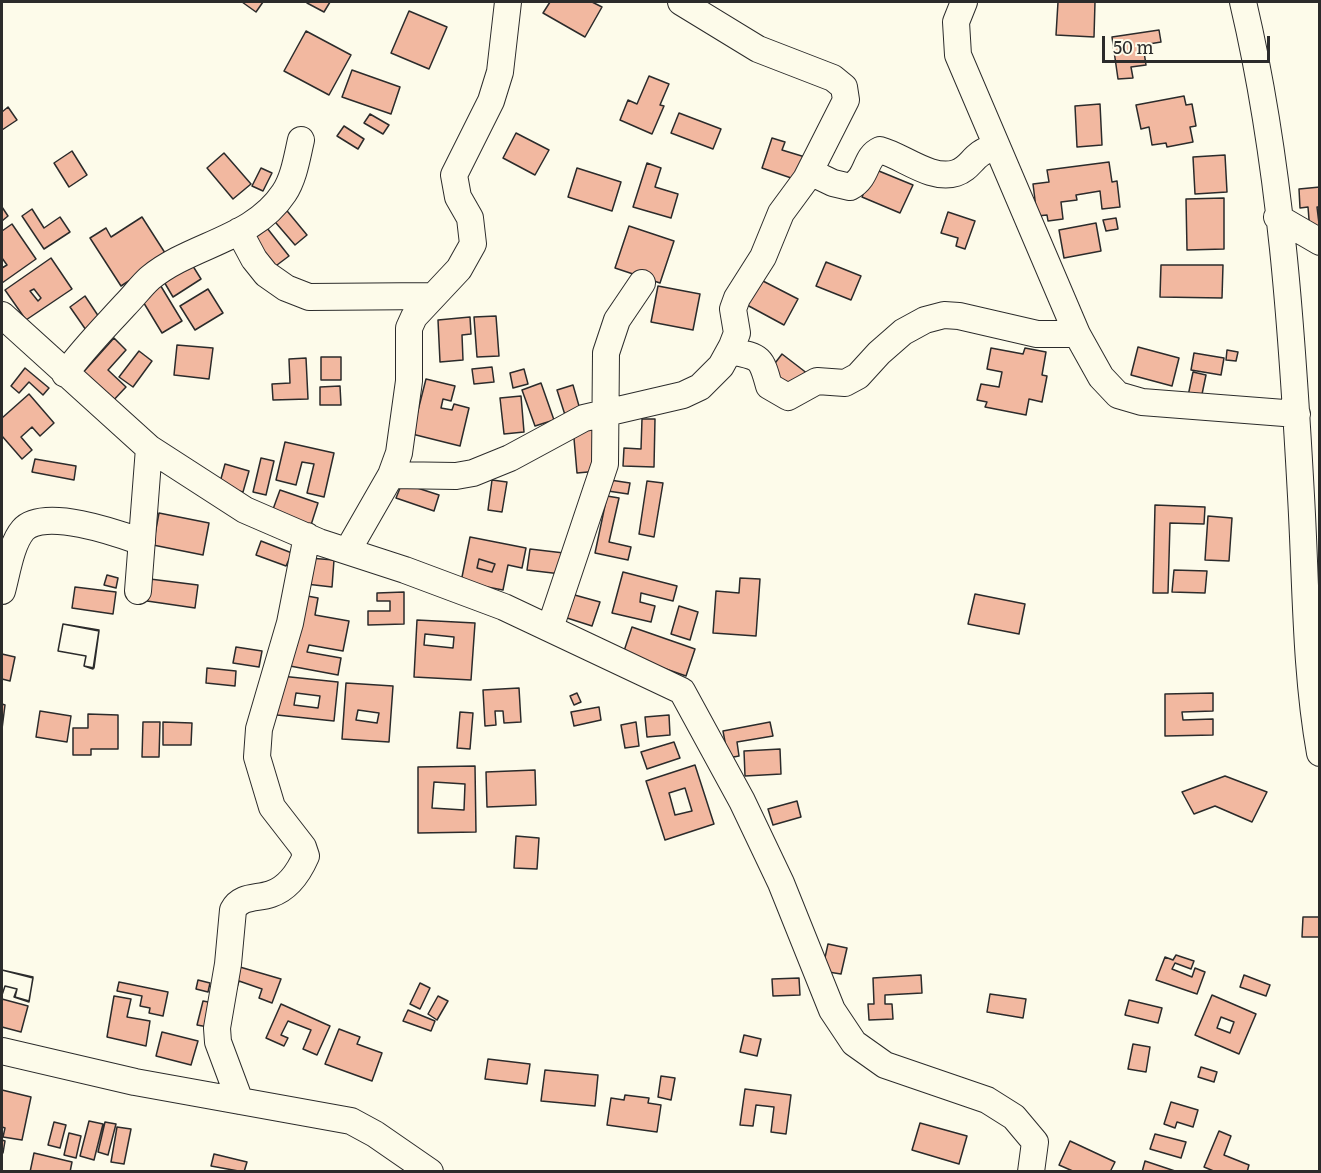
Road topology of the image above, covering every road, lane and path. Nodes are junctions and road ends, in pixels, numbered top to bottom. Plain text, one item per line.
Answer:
1 (508, 2) edge
2 (681, 2) edge
3 (964, 2) edge
4 (1243, 2) edge
5 (301, 140) dead end
6 (995, 147) junction
7 (810, 172) junction
8 (1278, 217) junction
9 (239, 231) junction
10 (1320, 242) edge
11 (642, 283) dead end
12 (432, 296) junction
13 (2, 315) edge
14 (1077, 334) junction
15 (730, 351) junction
16 (65, 374) junction
17 (607, 413) junction
18 (1297, 414) junction
19 (149, 448) junction
20 (391, 475) junction
21 (307, 536) junction
22 (142, 542) junction
23 (348, 550) junction
24 (2, 591) edge
25 (138, 591) dead end
26 (550, 628) junction
27 (1320, 753) edge
28 (2, 1051) edge
29 (240, 1101) junction
30 (430, 1172) edge
31 (1030, 1172) edge

1 - 12 street
2 - 7 street
3 - 6 street
4 - 8 street
5 - 9 street
6 - 7 street
6 - 14 street
7 - 15 street
8 - 10 street
8 - 18 street
9 - 12 street
9 - 16 street
11 - 17 street
12 - 20 street
13 - 16 street
14 - 15 street
14 - 18 street
15 - 17 street
16 - 19 street
17 - 20 street
17 - 26 street
18 - 27 street
19 - 21 street
19 - 22 street
20 - 23 street
21 - 23 street
21 - 29 street
22 - 24 street
22 - 25 street
23 - 26 street
26 - 31 street
28 - 29 street
29 - 30 street

